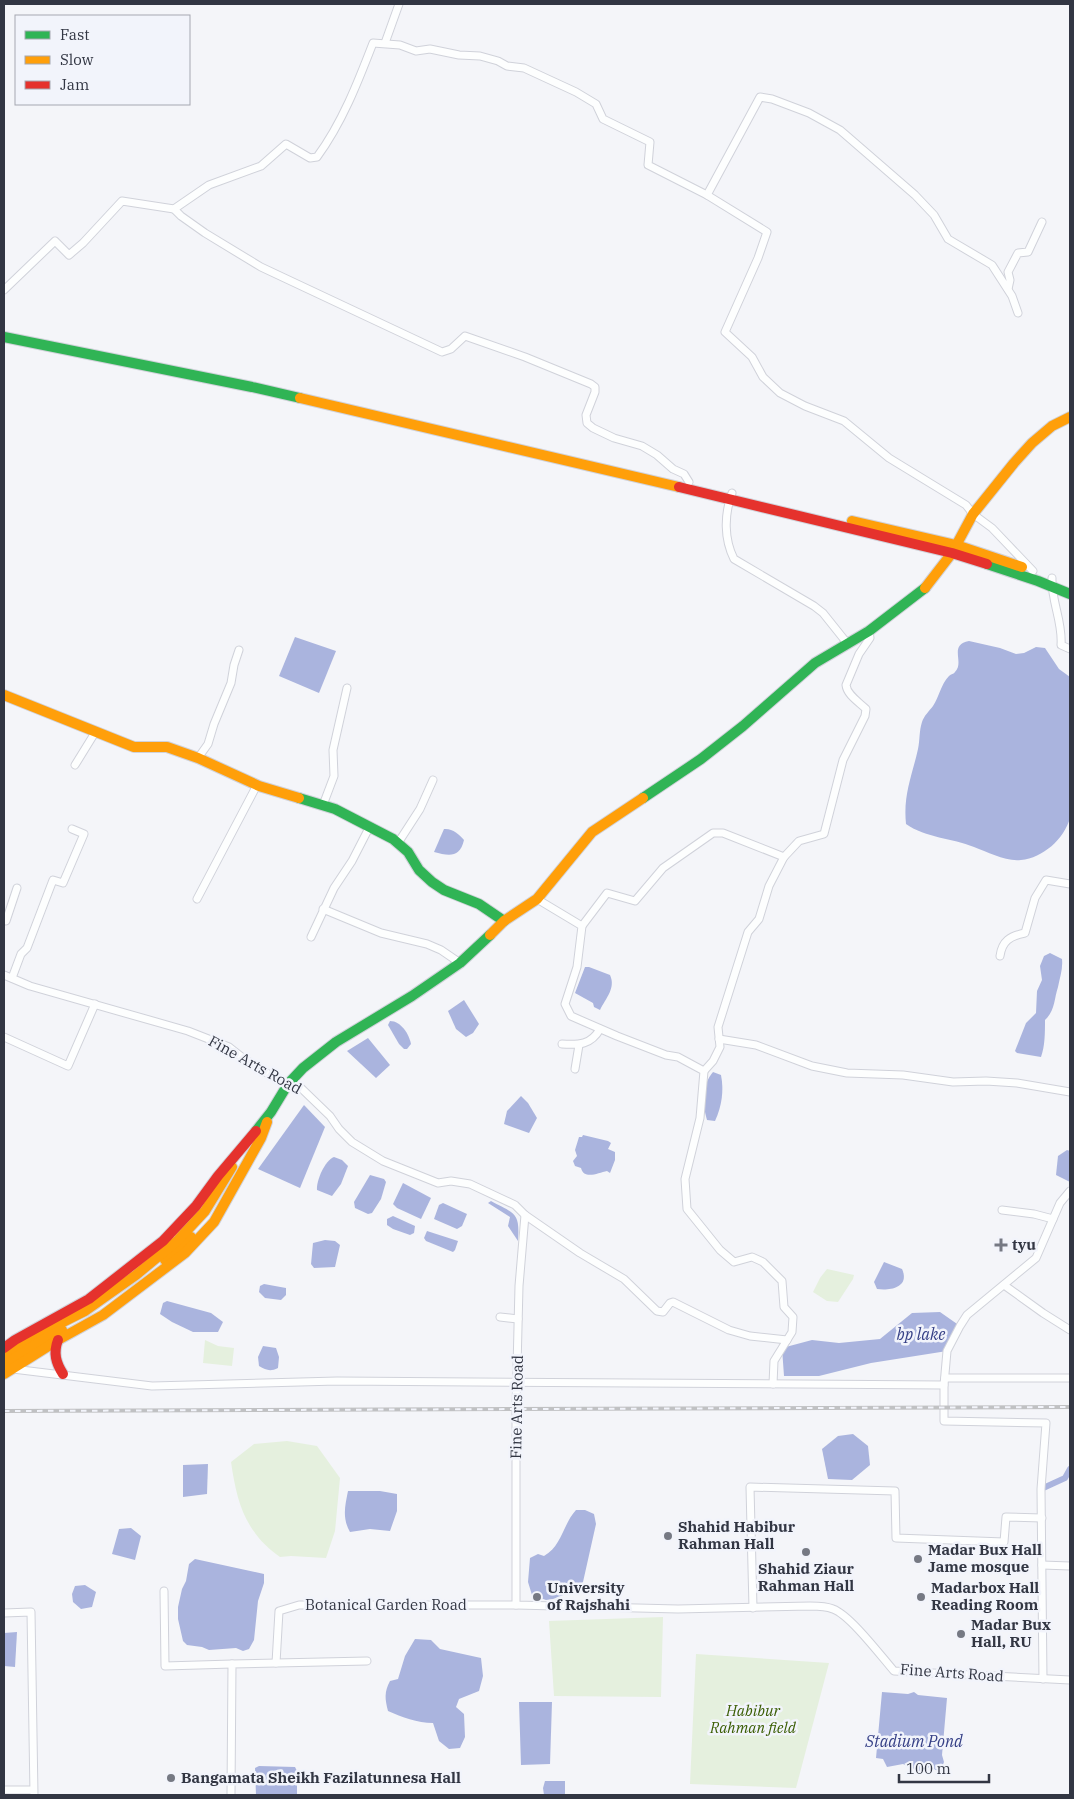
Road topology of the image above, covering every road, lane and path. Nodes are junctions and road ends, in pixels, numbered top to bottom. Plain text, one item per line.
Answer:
1 (399, 4) edge
2 (385, 43) junction
3 (707, 195) junction
4 (174, 209) junction
5 (1042, 222) dead end
6 (1008, 289) junction
7 (4, 290) edge
8 (1018, 313) dead end
9 (4, 331) edge
10 (4, 338) edge
11 (1070, 417) edge
12 (689, 482) junction
13 (730, 496) junction
14 (974, 514) junction
15 (954, 549) junction
16 (1032, 571) junction
17 (1052, 582) junction
18 (1070, 585) edge
19 (1070, 594) edge
20 (869, 631) junction
21 (847, 643) junction
22 (1070, 648) edge
23 (239, 650) dead end
24 (347, 688) dead end
25 (4, 695) edge
26 (96, 731) junction
27 (198, 758) junction
28 (76, 765) dead end
29 (433, 780) dead end
30 (257, 785) junction
31 (324, 805) junction
32 (370, 826) junction
33 (72, 829) dead end
34 (398, 843) junction
35 (784, 857) junction
36 (1070, 884) edge
37 (17, 888) dead end
38 (197, 899) dead end
39 (537, 899) junction
40 (323, 909) junction
41 (504, 921) junction
42 (5, 923) edge
43 (582, 926) junction
44 (311, 937) dead end
45 (1000, 956) dead end
46 (460, 963) junction
47 (4, 975) edge
48 (12, 978) junction
49 (95, 1004) junction
50 (600, 1029) junction
51 (4, 1037) edge
52 (719, 1039) junction
53 (562, 1044) dead end
54 (579, 1045) junction
55 (575, 1069) dead end
56 (704, 1071) junction
57 (288, 1084) junction
58 (1070, 1092) edge
59 (271, 1112) junction
60 (238, 1154) junction
61 (247, 1162) junction
62 (230, 1178) junction
63 (1070, 1191) edge
64 (1002, 1210) dead end
65 (525, 1215) junction
66 (1053, 1219) junction
67 (1004, 1285) junction
68 (500, 1318) dead end
69 (518, 1319) junction
70 (1070, 1330) edge
71 (58, 1340) junction
72 (787, 1340) junction
73 (4, 1348) edge
74 (4, 1356) edge
75 (6, 1369) edge
76 (63, 1374) junction
77 (1070, 1378) edge
78 (944, 1382) junction
79 (517, 1383) junction
80 (773, 1384) junction
81 (1042, 1518) junction
82 (1042, 1565) junction
83 (1070, 1566) edge
84 (164, 1591) dead end
85 (516, 1605) junction
86 (753, 1608) junction
87 (4, 1613) edge
88 (367, 1661) dead end
89 (232, 1664) junction
90 (276, 1664) junction
91 (1043, 1679) junction
92 (1070, 1680) edge
93 (4, 1790) edge
94 (34, 1793) edge
95 (231, 1795) edge

1 - 2 street
2 - 3 street
2 - 4 street
3 - 6 street
3 - 14 street
4 - 7 street
4 - 12 street
5 - 6 street
6 - 8 street
9 - 12 main road
10 - 13 main road
11 - 14 main road
12 - 13 main road
13 - 15 main road
13 - 21 street
14 - 15 main road
14 - 16 street
15 - 16 main road
15 - 17 main road
15 - 20 main road
16 - 17 main road
17 - 18 main road
17 - 19 main road
17 - 22 street
20 - 21 main road
20 - 35 street
21 - 39 main road
23 - 27 street
24 - 31 street
25 - 26 main road
26 - 27 main road
26 - 28 street
27 - 30 main road
29 - 34 street
30 - 31 main road
30 - 38 street
31 - 32 main road
32 - 34 main road
32 - 40 street
33 - 48 street
34 - 41 main road
35 - 43 street
35 - 52 street
36 - 45 street
37 - 42 street
39 - 41 main road
39 - 43 street
40 - 44 street
40 - 46 street
41 - 46 main road
43 - 50 street
46 - 57 main road
47 - 48 street, Fine Arts Road
48 - 49 street, Fine Arts Road
49 - 51 street
49 - 57 street, Fine Arts Road
50 - 54 street
50 - 56 street
52 - 56 street
52 - 58 street
53 - 54 street
54 - 55 street
56 - 72 street
57 - 59 main road
57 - 65 street, Fine Arts Road
59 - 60 main road
59 - 61 main road
60 - 62 main road
60 - 73 main road
61 - 62 main road
61 - 71 main road
62 - 74 main road
62 - 75 main road
63 - 66 street
64 - 66 street
65 - 69 street, Fine Arts Road
65 - 72 street
66 - 67 street
67 - 70 street
67 - 78 street
68 - 69 street
69 - 79 street, Fine Arts Road
71 - 75 main road
71 - 76 main road
72 - 80 street
75 - 76 street
76 - 79 street
77 - 78 street
78 - 80 street
78 - 81 street
79 - 80 street
79 - 85 street, Fine Arts Road
81 - 82 street
81 - 86 street
82 - 83 street
82 - 91 street
84 - 89 street
85 - 86 street, Fine Arts Road
85 - 90 street, Botanical Garden Road
86 - 91 street, Fine Arts Road
87 - 94 street
88 - 90 street
89 - 90 street
89 - 95 street
91 - 92 street, Fine Arts Road
93 - 94 street

